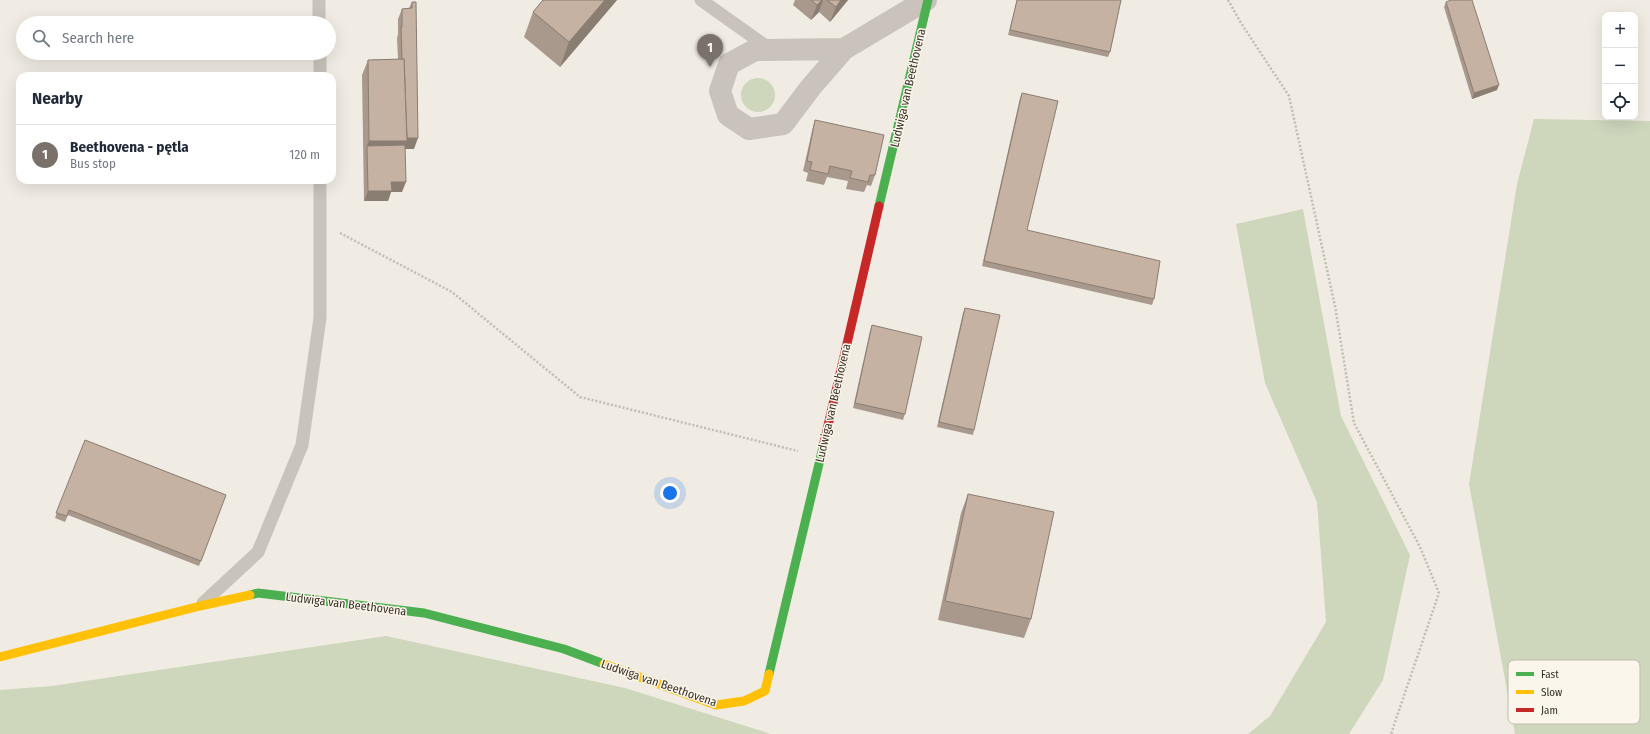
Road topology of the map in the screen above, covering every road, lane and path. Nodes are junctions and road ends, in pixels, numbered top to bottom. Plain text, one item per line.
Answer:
1 (319, 0) edge
2 (701, 0) edge
3 (927, 0) edge
4 (1228, 0) edge
5 (320, 16) edge
6 (844, 49) junction
7 (772, 50) junction
8 (320, 60) edge
9 (320, 72) edge
10 (320, 184) edge
11 (320, 222) junction
12 (821, 456) junction
13 (200, 606) junction
14 (0, 657) edge
15 (1391, 734) edge

1 - 5 lane
2 - 7 lane
3 - 6 street, Ludwiga van Beethovena
3 - 12 street, Ludwiga van Beethovena
4 - 15 path
6 - 7 street, Ludwiga van Beethovena
6 - 7 street, Ludwiga van Beethovena
8 - 9 lane
10 - 11 lane
11 - 12 path
11 - 13 lane
12 - 13 street, Ludwiga van Beethovena
13 - 14 street, Ludwiga van Beethovena

